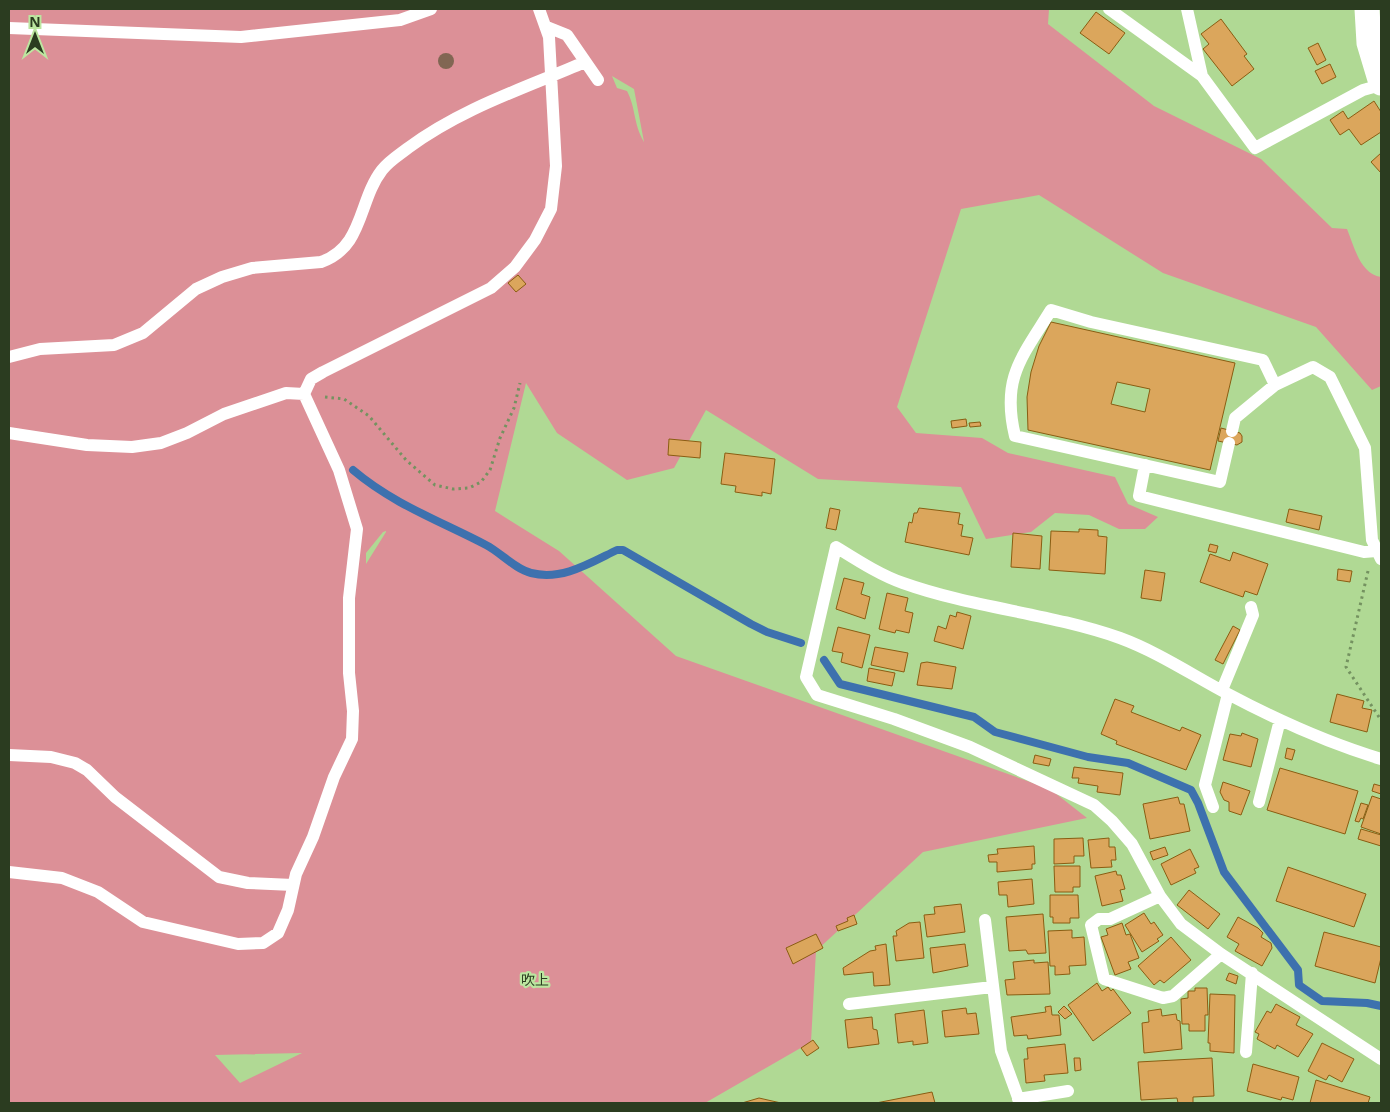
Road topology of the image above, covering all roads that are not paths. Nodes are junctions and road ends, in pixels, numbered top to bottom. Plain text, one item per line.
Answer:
1 (431, 9) edge
2 (540, 9) edge
3 (1109, 9) edge
4 (1187, 9) edge
5 (1367, 9) edge
6 (547, 27) junction
7 (9, 28) edge
8 (585, 62) junction
9 (1202, 76) junction
10 (551, 77) junction
11 (598, 80) dead end
12 (1381, 84) edge
13 (9, 357) edge
14 (1275, 385) junction
15 (304, 394) junction
16 (9, 433) edge
17 (1145, 465) junction
18 (1379, 555) edge
19 (1251, 606) dead end
20 (1225, 692) junction
21 (1280, 720) junction
22 (9, 755) edge
23 (1381, 759) edge
24 (1259, 802) dead end
25 (1213, 807) dead end
26 (9, 872) edge
27 (293, 885) junction
28 (1160, 896) junction
29 (985, 920) dead end
30 (1221, 954) junction
31 (1252, 973) junction
32 (992, 987) junction
33 (849, 1004) dead end
34 (1246, 1052) dead end
35 (1381, 1059) edge
36 (1068, 1091) dead end
37 (1019, 1101) edge

1 - 7 lane
2 - 6 lane
3 - 9 lane
4 - 9 lane
5 - 12 street
6 - 8 lane
6 - 10 lane
8 - 10 lane
8 - 11 lane
9 - 12 lane
10 - 13 lane
10 - 15 lane
14 - 17 lane
14 - 17 lane
14 - 18 lane
15 - 16 lane
15 - 27 lane
17 - 18 lane
19 - 20 lane
20 - 21 lane
20 - 25 lane
20 - 28 lane
21 - 23 lane
21 - 24 lane
22 - 27 lane
26 - 27 lane
28 - 30 lane
28 - 30 lane
29 - 32 lane
30 - 31 lane
31 - 34 lane
31 - 35 lane
32 - 33 lane
32 - 37 lane
36 - 37 lane

